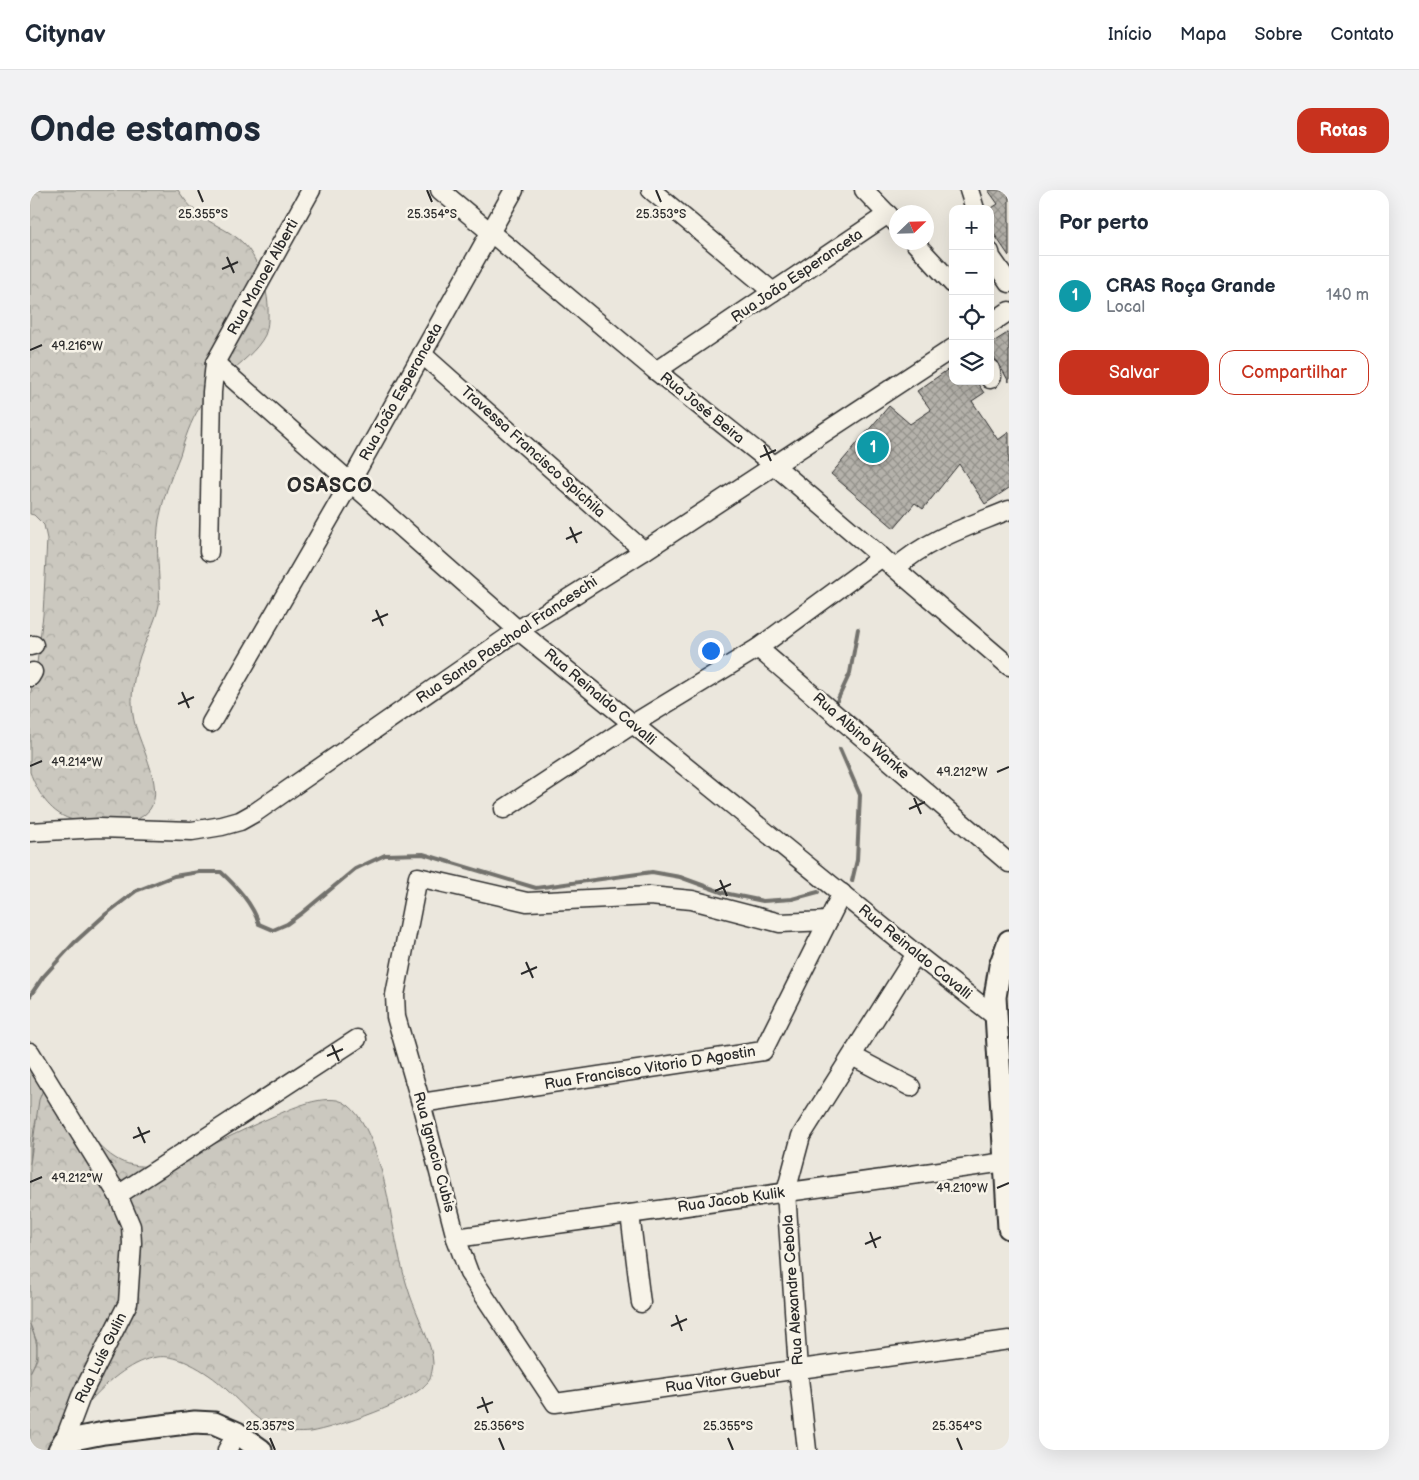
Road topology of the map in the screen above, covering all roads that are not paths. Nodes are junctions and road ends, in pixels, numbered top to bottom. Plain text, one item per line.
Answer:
1 (311, 190) edge
2 (440, 190) edge
3 (514, 190) edge
4 (651, 190) edge
5 (864, 190) edge
6 (969, 190) edge
7 (974, 205) edge
8 (889, 215) edge
9 (889, 220) edge
10 (490, 232) junction
11 (921, 250) edge
12 (994, 261) edge
13 (949, 280) edge
14 (1009, 283) edge
15 (773, 292) junction
16 (1009, 312) edge
17 (994, 321) edge
18 (949, 351) edge
19 (422, 354) junction
20 (215, 363) junction
21 (656, 371) junction
22 (774, 465) junction
23 (350, 483) junction
24 (1009, 510) edge
25 (644, 550) junction
26 (209, 552) dead end
27 (882, 557) junction
28 (896, 568) junction
29 (518, 630) junction
30 (758, 648) junction
31 (1009, 666) edge
32 (211, 723) dead end
33 (633, 724) junction
34 (504, 809) dead end
35 (30, 832) edge
36 (1009, 863) edge
37 (842, 892) junction
38 (828, 921) junction
39 (1009, 941) edge
40 (916, 954) junction
41 (996, 1017) junction
42 (357, 1039) dead end
43 (30, 1052) edge
44 (852, 1056) junction
45 (911, 1087) dead end
46 (421, 1103) junction
47 (1005, 1162) junction
48 (786, 1192) junction
49 (118, 1195) junction
50 (630, 1214) junction
51 (1009, 1228) edge
52 (456, 1238) junction
53 (641, 1304) dead end
54 (1009, 1340) edge
55 (798, 1370) junction
56 (555, 1403) joint
57 (232, 1441) edge
58 (61, 1446) edge
59 (261, 1450) edge
60 (806, 1450) edge

1 - 20 street, Rua Manoel Alberti
2 - 10 street, Rua José Beira
3 - 10 street, Rua João Esperanceta
4 - 15 street
5 - 8 street
6 - 7 street
9 - 15 street, Rua João Esperanceta
10 - 19 street, Rua João Esperanceta
10 - 21 street, Rua José Beira
11 - 13 street
12 - 14 street
15 - 21 street, Rua João Esperanceta
16 - 17 street
18 - 22 street, Rua Santo Paschoal Franceschi
19 - 23 street, Rua João Esperanceta
19 - 25 street, Travessa Francisco Spichila
20 - 23 street, Rua Reinaldo Cavalli
20 - 26 street
21 - 22 street, Rua José Beira
22 - 25 street, Rua Santo Paschoal Franceschi
22 - 27 street, Rua José Beira
23 - 29 street, Rua Reinaldo Cavalli
23 - 32 street, Rua João Esperanceta
24 - 28 street
25 - 29 street, Rua Santo Paschoal Franceschi
27 - 28 street, Rua José Beira
27 - 30 street
28 - 31 street, Rua José Beira
29 - 33 street, Rua Reinaldo Cavalli
29 - 35 street, Rua Santo Paschoal Franceschi
30 - 33 street
30 - 36 street, Rua Albino Wanke
33 - 34 street
33 - 37 street, Rua Reinaldo Cavalli
37 - 38 street, Rua Francisco Vitorio D Agostin
37 - 40 street, Rua Reinaldo Cavalli
38 - 46 street, Rua Francisco Vitorio D Agostin
38 - 46 street, Rua Ignacio Cubis
39 - 41 main road
40 - 41 street, Rua Reinaldo Cavalli
40 - 44 street, Rua Alexandre Cebola
41 - 47 main road
42 - 49 street
43 - 49 street, Rua Luís Gulin
44 - 45 street
44 - 48 street, Rua Alexandre Cebola
46 - 52 street, Rua Ignacio Cubis
47 - 48 street, Rua Jacob Kulik
47 - 51 main road
48 - 50 street, Rua Jacob Kulik
48 - 55 street, Rua Alexandre Cebola
49 - 58 street, Rua Luís Gulin
50 - 52 street, Rua Jacob Kulik
50 - 53 street
52 - 56 street, Rua Ignacio Cubis
54 - 55 street, Rua Vitor Guebur
55 - 56 street, Rua Vitor Guebur
55 - 60 street, Rua Alexandre Cebola
57 - 58 main road
57 - 59 main road

